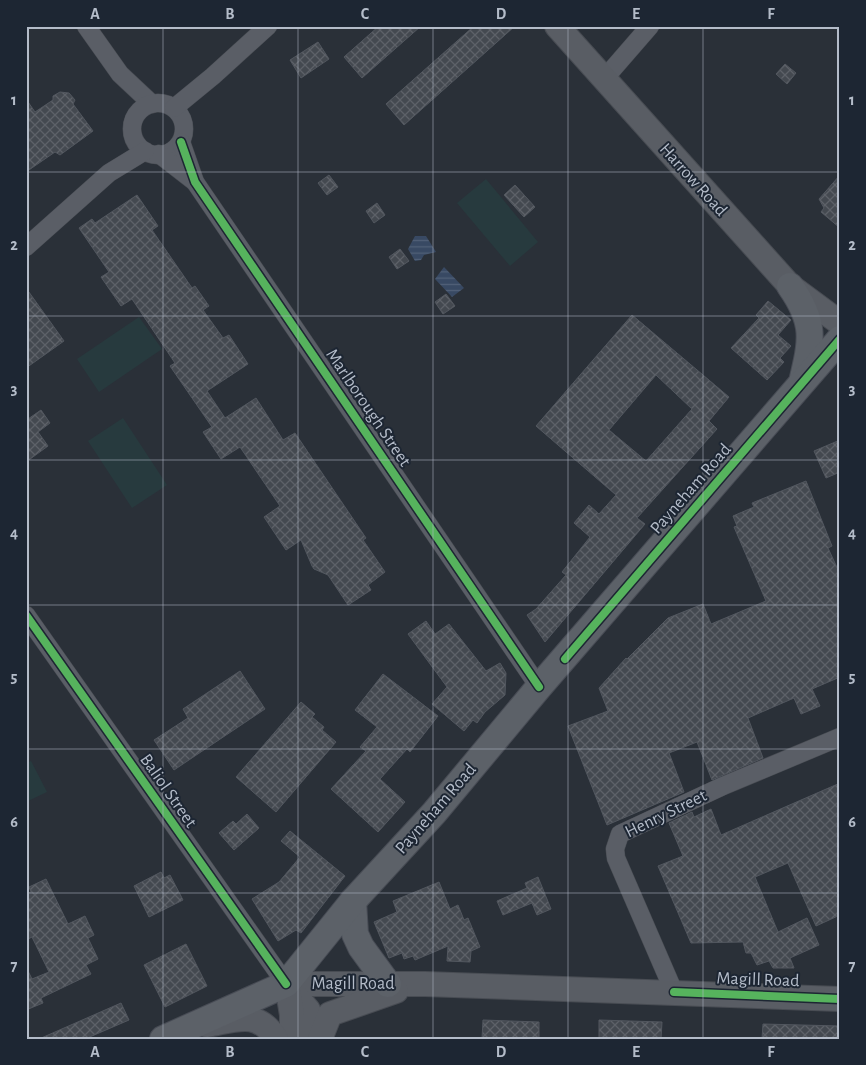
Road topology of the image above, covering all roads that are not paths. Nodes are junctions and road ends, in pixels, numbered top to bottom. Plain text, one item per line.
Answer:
1 (86, 26) edge
2 (268, 26) edge
3 (557, 26) edge
4 (650, 26) edge
5 (120, 74) junction
6 (604, 79) junction
7 (152, 104) junction
8 (137, 114) junction
9 (178, 114) junction
10 (181, 142) junction
11 (146, 148) junction
12 (195, 182) junction
13 (26, 247) edge
14 (790, 286) junction
15 (840, 323) edge
16 (840, 339) edge
17 (802, 383) junction
18 (26, 615) edge
19 (539, 687) junction
20 (840, 738) edge
21 (353, 901) junction
22 (286, 984) junction
23 (388, 984) junction
24 (425, 984) junction
25 (674, 992) junction
26 (840, 999) edge
27 (174, 1034) edge
28 (276, 1039) edge
29 (292, 1039) edge
30 (311, 1039) edge
31 (320, 1039) edge

1 - 5 street
2 - 9 street
3 - 6 main road, Harrow Road
4 - 6 street
5 - 7 street
5 - 8 street
6 - 14 main road, Harrow Road
7 - 8 street
7 - 9 street
8 - 11 street
9 - 10 street
10 - 11 street
10 - 12 street, Marlborough Street
11 - 12 street, Marlborough Street
11 - 13 street
12 - 19 street, Marlborough Street
14 - 15 main road, Harrow Road
14 - 17 main road
16 - 17 main road, Payneham Road
17 - 19 main road, Payneham Road
18 - 22 street, Baliol Street
19 - 21 main road, Payneham Road
20 - 25 street, Henry Street
21 - 22 main road, Payneham Road
21 - 23 main road
22 - 23 main road, Magill Road
22 - 27 main road
22 - 29 main road
22 - 30 main road
23 - 24 main road, Magill Road
24 - 25 main road, Magill Road
24 - 31 main road
25 - 26 main road, Magill Road
27 - 28 main road

